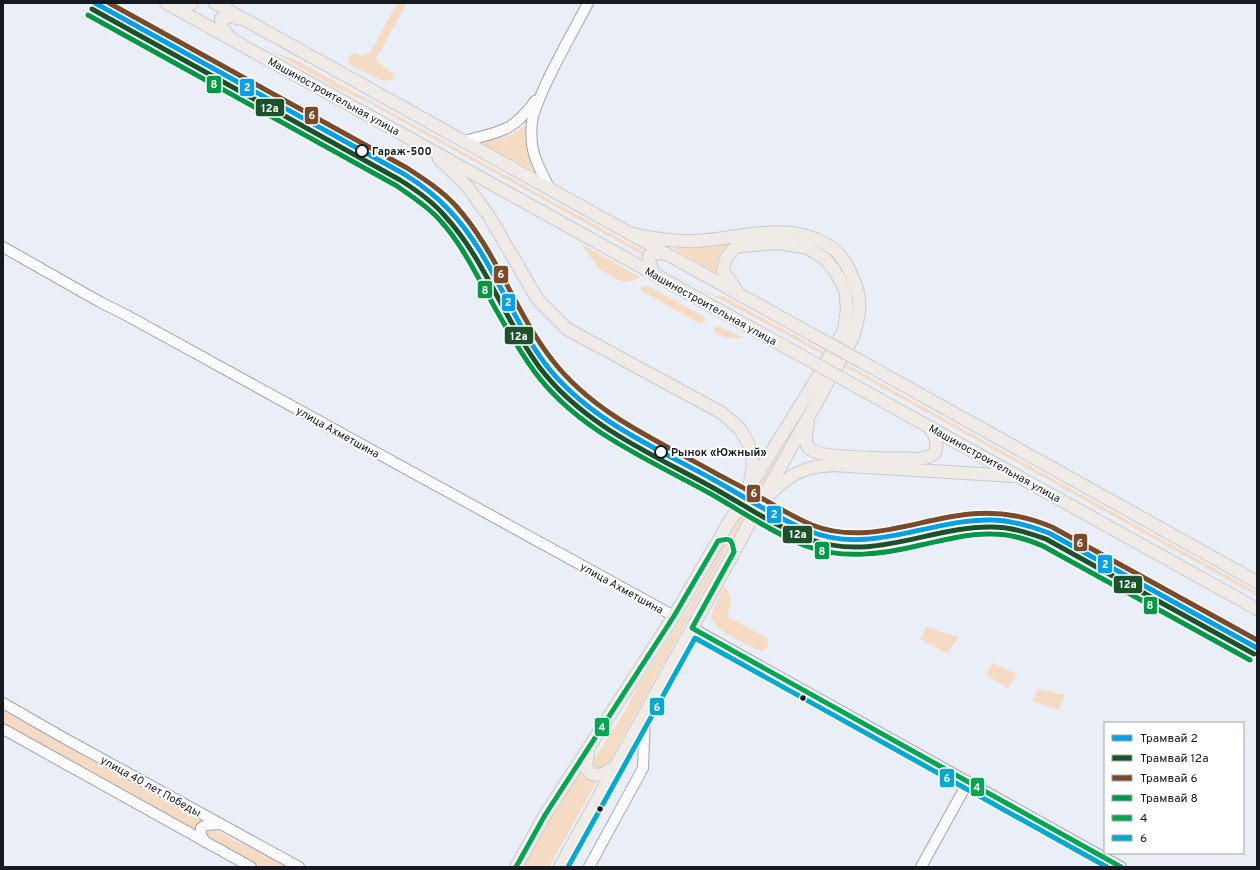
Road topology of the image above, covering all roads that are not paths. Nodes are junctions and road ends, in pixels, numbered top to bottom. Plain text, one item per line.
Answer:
1 (192, 3) edge
2 (215, 3) edge
3 (588, 3) edge
4 (168, 4) edge
5 (245, 20) junction
6 (233, 41) junction
7 (544, 90) junction
8 (464, 142) junction
9 (426, 148) junction
10 (550, 189) junction
11 (629, 233) junction
12 (3, 247) edge
13 (666, 254) junction
14 (654, 274) junction
15 (739, 294) junction
16 (810, 415) junction
17 (929, 427) junction
18 (1019, 476) junction
19 (749, 488) junction
20 (755, 512) junction
21 (718, 541) junction
22 (734, 552) junction
23 (1257, 582) edge
24 (1257, 609) edge
25 (674, 616) junction
26 (692, 628) junction
27 (3, 703) edge
28 (645, 713) junction
29 (3, 728) edge
30 (588, 751) junction
31 (616, 766) junction
32 (968, 782) junction
33 (219, 824) junction
34 (205, 842) junction
35 (251, 867) edge
36 (299, 867) edge
37 (516, 867) edge
38 (560, 867) edge
39 (589, 867) edge
40 (921, 867) edge
41 (1121, 867) edge

1 - 4 main road
2 - 5 main road, Машиностроительная улица
3 - 7 street
4 - 6 main road, Машиностроительная улица
5 - 6 main road
5 - 8 main road, Машиностроительная улица
6 - 9 main road, Машиностроительная улица
7 - 8 street
7 - 10 street
8 - 10 main road, Машиностроительная улица
9 - 14 main road, Машиностроительная улица
9 - 19 main road
10 - 11 main road, Машиностроительная улица
11 - 13 main road, Машиностроительная улица
11 - 16 main road
12 - 25 street, улица Ахметшина
13 - 14 main road
13 - 15 main road, Машиностроительная улица
14 - 17 main road, Машиностроительная улица, bridge
15 - 19 main road
15 - 23 main road, Машиностроительная улица, bridge
16 - 17 main road
16 - 20 main road
17 - 18 main road, Машиностроительная улица
18 - 20 main road
18 - 24 main road, Машиностроительная улица
19 - 21 main road
20 - 22 main road
21 - 22 main road
21 - 25 main road
22 - 26 main road
25 - 30 main road
26 - 28 main road
26 - 32 street
27 - 33 street, улица 40 лет Победы
28 - 31 main road
28 - 39 street
29 - 34 street, улица 40 лет Победы
30 - 31 main road
30 - 37 main road
31 - 38 main road
32 - 40 street
32 - 41 street
33 - 34 street
33 - 36 street, улица 40 лет Победы
34 - 35 street, улица 40 лет Победы

